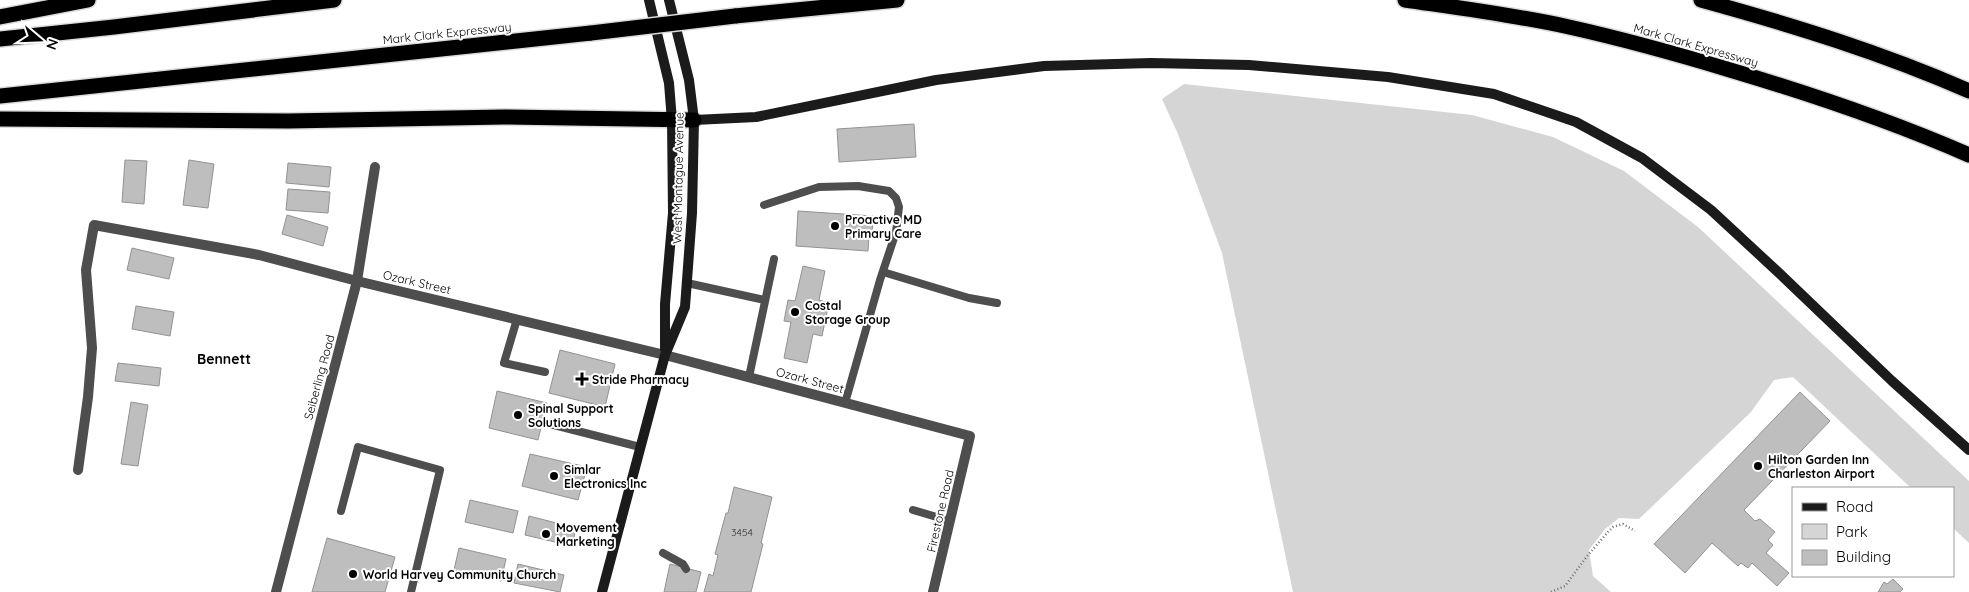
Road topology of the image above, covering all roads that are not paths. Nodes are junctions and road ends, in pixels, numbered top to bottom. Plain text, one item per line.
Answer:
1 (88, 0) edge
2 (334, 0) edge
3 (649, 0) edge
4 (669, 0) edge
5 (897, 0) edge
6 (1405, 0) edge
7 (1701, 0) edge
8 (0, 17) edge
9 (0, 40) edge
10 (1969, 91) edge
11 (0, 96) edge
12 (0, 119) edge
13 (694, 120) junction
14 (672, 121) junction
15 (1969, 155) edge
16 (375, 167) dead end
17 (764, 205) dead end
18 (774, 259) dead end
19 (883, 272) junction
20 (357, 281) junction
21 (687, 283) junction
22 (765, 300) junction
23 (996, 303) dead end
24 (516, 319) junction
25 (665, 355) junction
26 (545, 372) dead end
27 (749, 377) junction
28 (846, 403) junction
29 (550, 424) dead end
30 (970, 436) joint
31 (640, 447) junction
32 (1969, 450) edge
33 (78, 470) dead end
34 (913, 510) dead end
35 (341, 511) dead end
36 (950, 521) junction
37 (663, 553) dead end
38 (686, 569) dead end
39 (276, 592) edge
40 (411, 592) edge
41 (602, 592) edge
42 (933, 592) edge

1 - 8 highway
2 - 9 highway
3 - 14 main road, West Montague Avenue
4 - 13 main road, West Montague Avenue
5 - 11 highway, Mark Clark Expressway, bridge
6 - 15 highway, Mark Clark Expressway
7 - 10 highway
12 - 14 highway
13 - 14 highway
13 - 21 main road, West Montague Avenue
13 - 32 main road
14 - 25 main road, West Montague Avenue
16 - 20 street, Seiberling Road
17 - 19 lane
18 - 22 lane
19 - 23 lane
19 - 28 lane
20 - 24 street, Ozark Street
20 - 33 street, Ozark Street
20 - 39 street, Seiberling Road
21 - 22 lane
21 - 25 main road, West Montague Avenue
22 - 27 lane
24 - 25 street, Ozark Street
24 - 26 lane
25 - 27 street, Ozark Street
25 - 31 main road, West Montague Avenue
27 - 28 street, Ozark Street
28 - 30 street, Ozark Street
29 - 31 lane
30 - 36 street, Firestone Road
31 - 41 main road, West Montague Avenue
34 - 36 lane
35 - 40 lane
36 - 42 street, Firestone Road
37 - 38 lane

